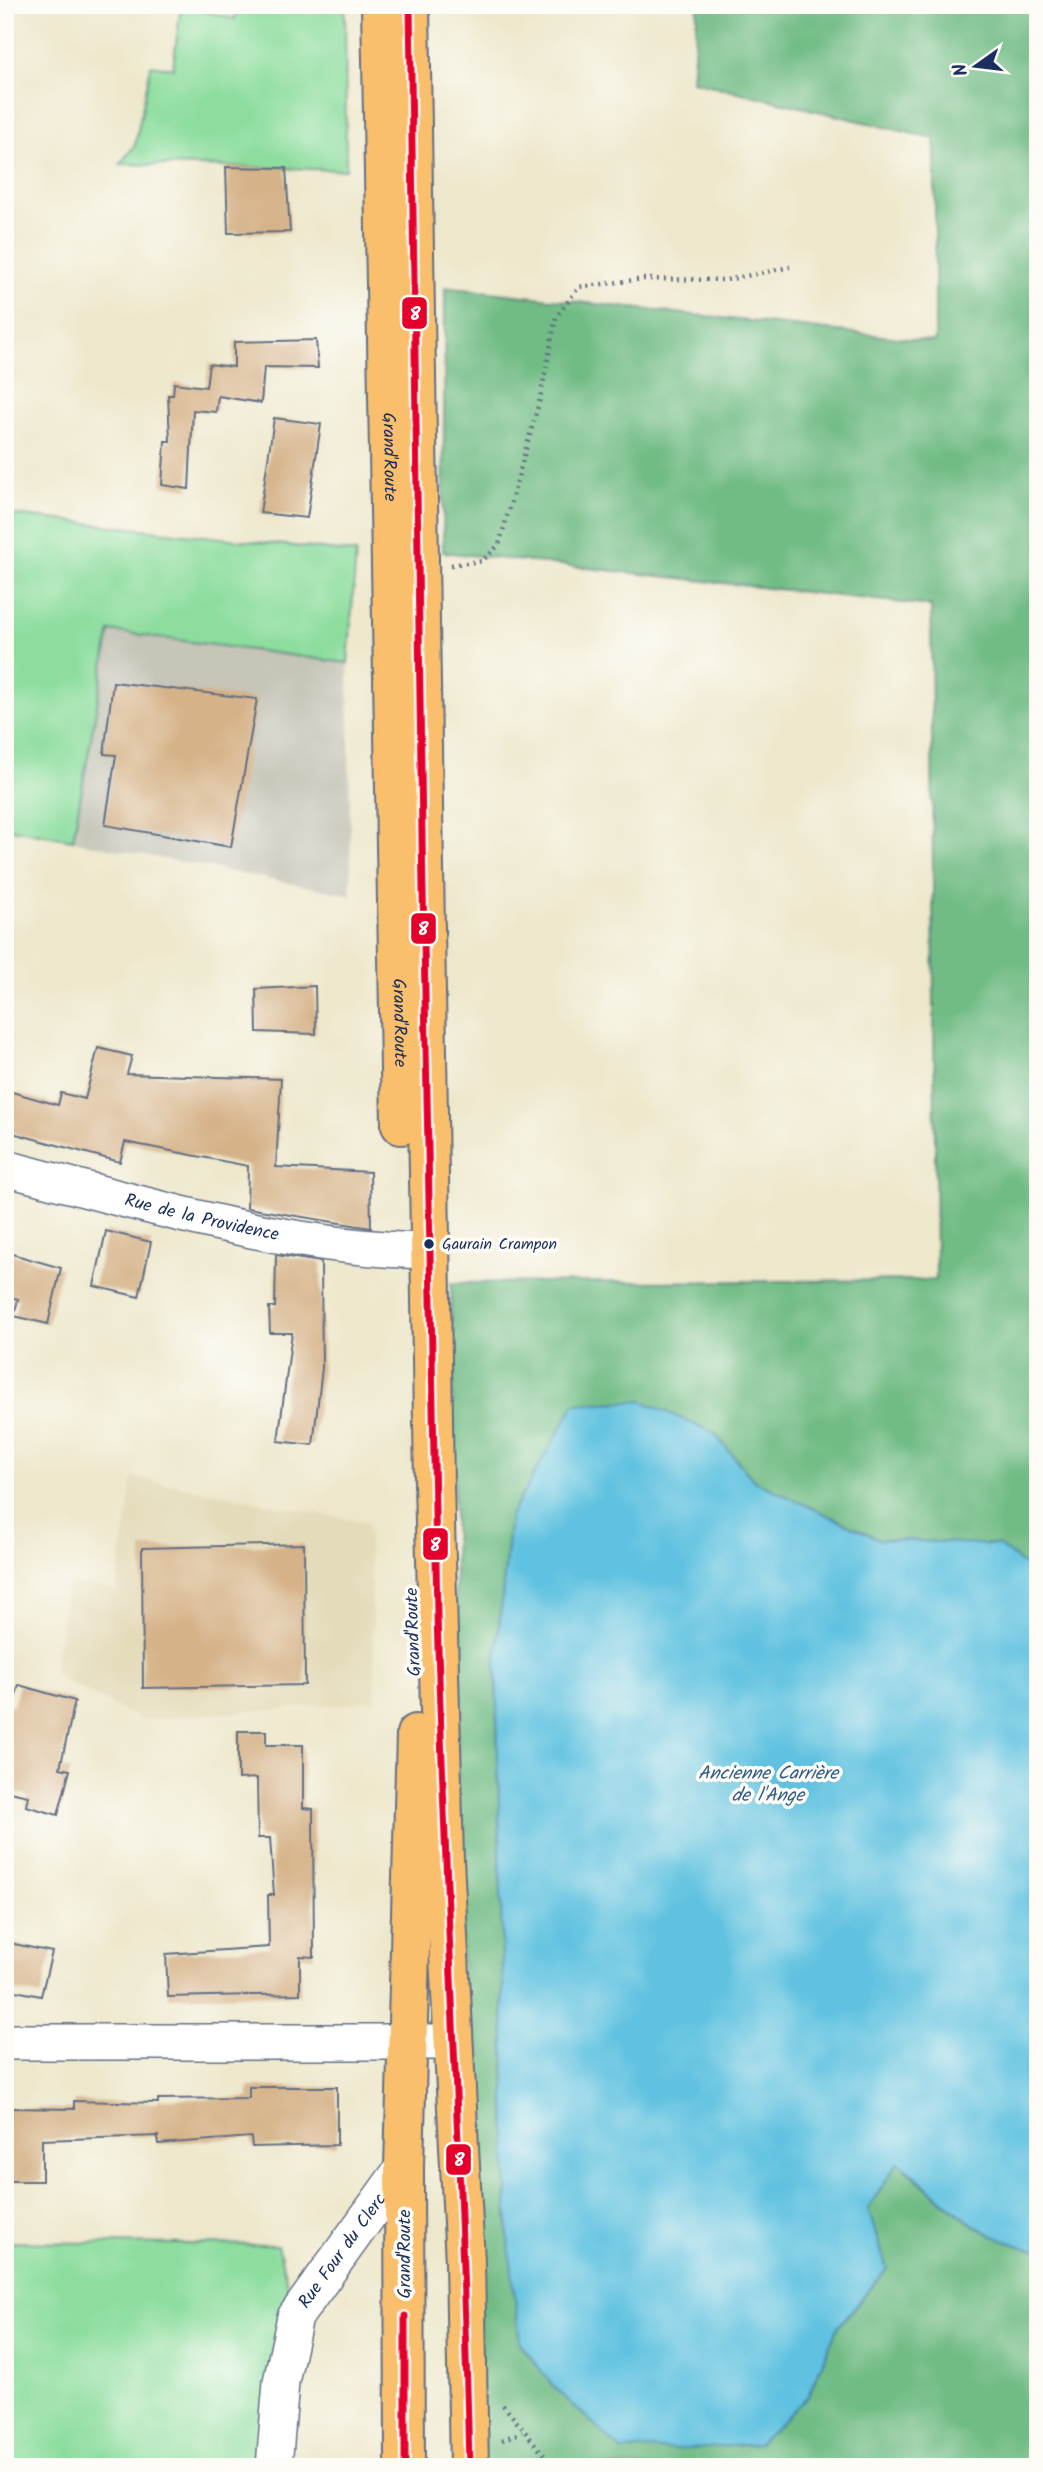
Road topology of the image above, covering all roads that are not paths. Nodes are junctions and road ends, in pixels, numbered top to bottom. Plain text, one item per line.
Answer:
1 (381, 5) edge
2 (410, 5) edge
3 (5, 1168) edge
4 (416, 1251) junction
5 (5, 2042) edge
6 (407, 2042) junction
7 (453, 2042) junction
8 (404, 2166) junction
9 (274, 2467) edge
10 (405, 2467) edge
11 (469, 2467) edge

1 - 4 main road, Grand'Route
2 - 4 main road, Grand'Route
3 - 4 street, Rue de la Providence
4 - 6 main road, Grand'Route
4 - 7 main road, Grand'Route
5 - 6 street
6 - 7 street
6 - 8 main road, Grand'Route
7 - 11 main road, Grand'Route
8 - 9 street, Rue Four du Clerc
8 - 10 main road, Grand'Route

